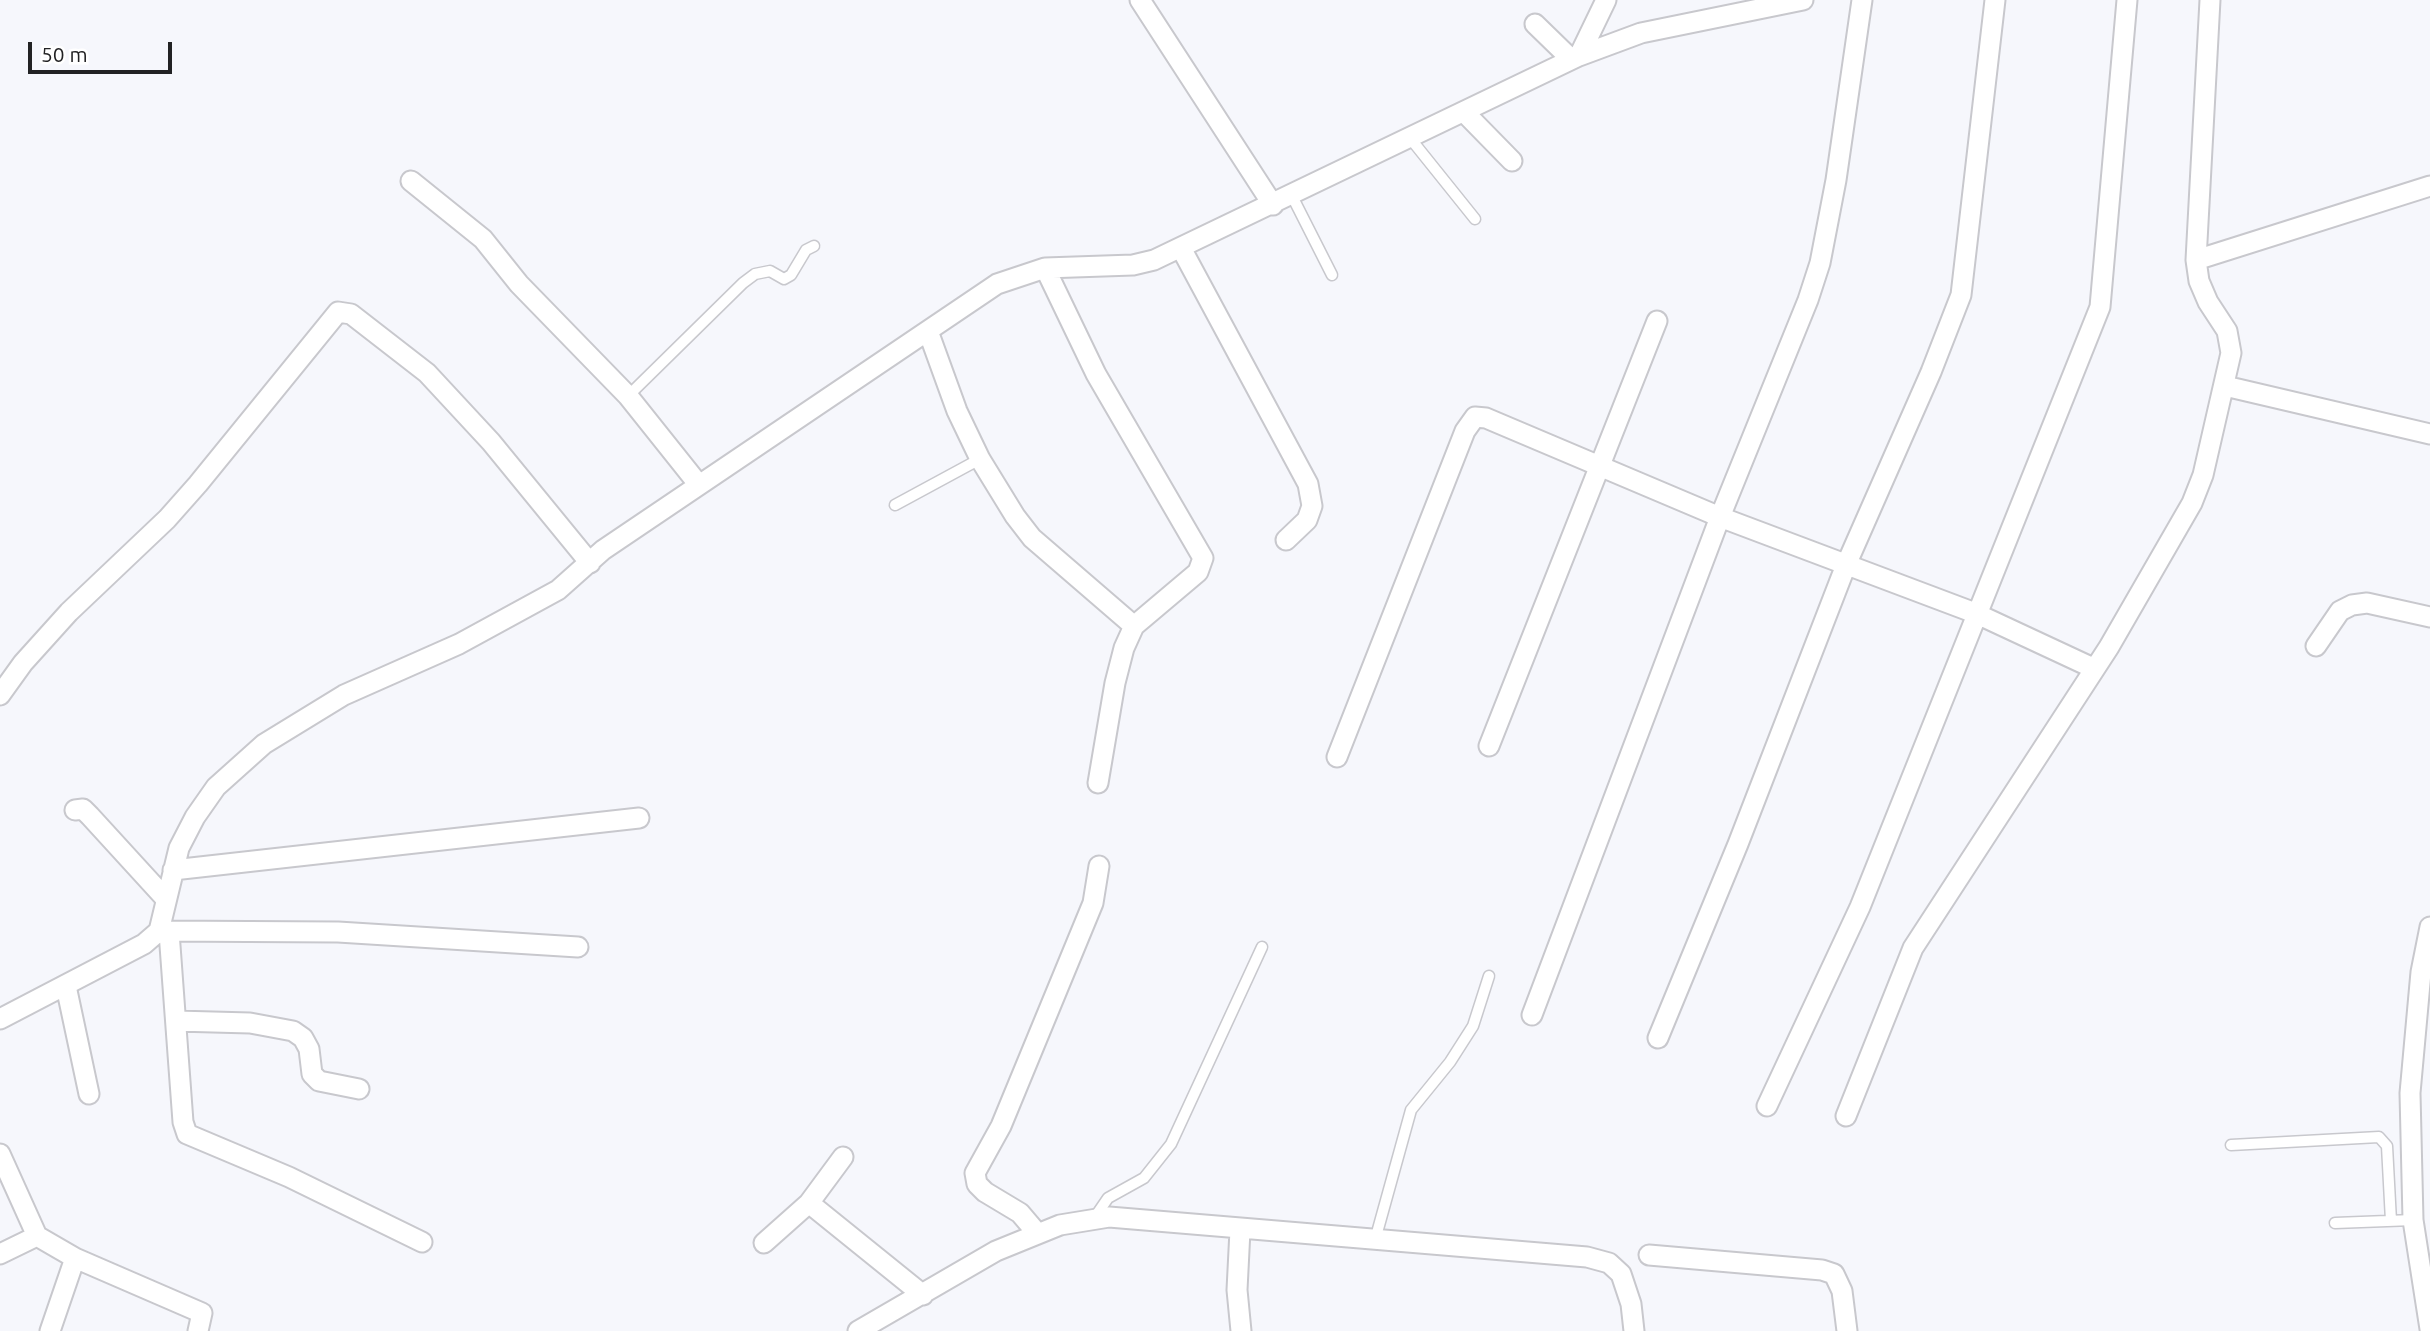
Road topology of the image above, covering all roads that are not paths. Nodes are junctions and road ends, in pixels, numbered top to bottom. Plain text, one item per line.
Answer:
1 (1140, 0) edge
2 (1606, 0) edge
3 (1803, 0) edge
4 (1862, 0) edge
5 (1995, 0) edge
6 (2127, 0) edge
7 (2210, 0) edge
8 (1535, 24) dead end
9 (1575, 57) junction
10 (1464, 112) junction
11 (1410, 138) junction
12 (1512, 161) dead end
13 (411, 181) dead end
14 (2430, 186) edge
15 (1292, 196) junction
16 (1273, 205) junction
17 (1475, 219) dead end
18 (814, 246) dead end
19 (1181, 248) junction
20 (2196, 260) junction
21 (1045, 268) junction
22 (1332, 275) dead end
23 (1657, 321) dead end
24 (928, 331) junction
25 (2225, 386) junction
26 (628, 396) junction
27 (2430, 434) edge
28 (980, 459) junction
29 (1598, 466) junction
30 (699, 485) junction
31 (895, 505) dead end
32 (1720, 517) junction
33 (1286, 540) dead end
34 (590, 563) junction
35 (1846, 565) junction
36 (1975, 613) junction
37 (2430, 617) edge
38 (1134, 626) junction
39 (2316, 646) dead end
40 (2093, 668) junction
41 (0, 695) edge
42 (1489, 746) dead end
43 (1337, 757) dead end
44 (1098, 783) dead end
45 (75, 810) dead end
46 (639, 818) dead end
47 (1100, 866) dead end
48 (173, 870) junction
49 (165, 898) junction
50 (2430, 927) edge
51 (164, 931) junction
52 (578, 947) dead end
53 (1262, 947) dead end
54 (1489, 976) dead end
55 (66, 986) junction
56 (1532, 1015) dead end
57 (0, 1019) edge
58 (176, 1021) junction
59 (1658, 1038) dead end
60 (2422, 1041) edge
61 (359, 1089) dead end
62 (89, 1094) dead end
63 (1767, 1106) dead end
64 (1846, 1116) dead end
65 (2231, 1145) dead end
66 (0, 1154) edge
67 (844, 1157) dead end
68 (2421, 1190) edge
69 (809, 1203) junction
70 (1095, 1218) junction
71 (2413, 1220) junction
72 (2391, 1221) junction
73 (2335, 1223) dead end
74 (1240, 1230) junction
75 (1037, 1233) junction
76 (37, 1236) junction
77 (1375, 1240) junction
78 (422, 1242) dead end
79 (764, 1243) dead end
80 (0, 1254) edge
81 (1649, 1255) dead end
82 (75, 1258) junction
83 (923, 1295) junction
84 (2430, 1329) edge
85 (50, 1331) edge
86 (198, 1331) edge
87 (858, 1331) edge
88 (1241, 1331) edge
89 (1634, 1331) edge
90 (1847, 1331) edge

1 - 16 street
2 - 9 street
3 - 9 street
4 - 32 street
5 - 35 street
6 - 36 street
7 - 20 street
8 - 9 street
9 - 10 street
10 - 11 street
10 - 12 street
11 - 15 street
11 - 17 lane
13 - 26 street
14 - 20 street
15 - 16 street
15 - 22 lane
16 - 19 street
18 - 26 lane
19 - 21 street
19 - 33 street
20 - 25 street
21 - 24 street
21 - 38 street
23 - 29 street
24 - 28 street
24 - 30 street
25 - 27 street
25 - 40 street
26 - 30 street
28 - 31 lane
28 - 38 street
29 - 32 street
29 - 42 street
29 - 43 street
30 - 34 street
32 - 35 street
32 - 56 street
34 - 41 street
34 - 48 street
35 - 36 street
35 - 59 street
36 - 40 street
36 - 63 street
37 - 39 street
38 - 44 street
40 - 64 street
45 - 49 street
46 - 48 street
47 - 75 street
48 - 49 street
49 - 51 street
50 - 60 street
51 - 52 street
51 - 55 street
51 - 58 street
53 - 70 lane
54 - 77 lane
55 - 57 street
55 - 62 street
58 - 61 street
58 - 78 street
60 - 68 street
65 - 72 lane
66 - 76 street
67 - 69 street
68 - 71 street
69 - 79 street
69 - 83 street
70 - 74 street
70 - 75 street
71 - 72 lane
71 - 84 street
72 - 73 lane
74 - 77 street
74 - 88 street
75 - 83 street
76 - 80 street
76 - 82 street
77 - 89 street
81 - 90 street
82 - 85 street
82 - 86 street
83 - 87 street

